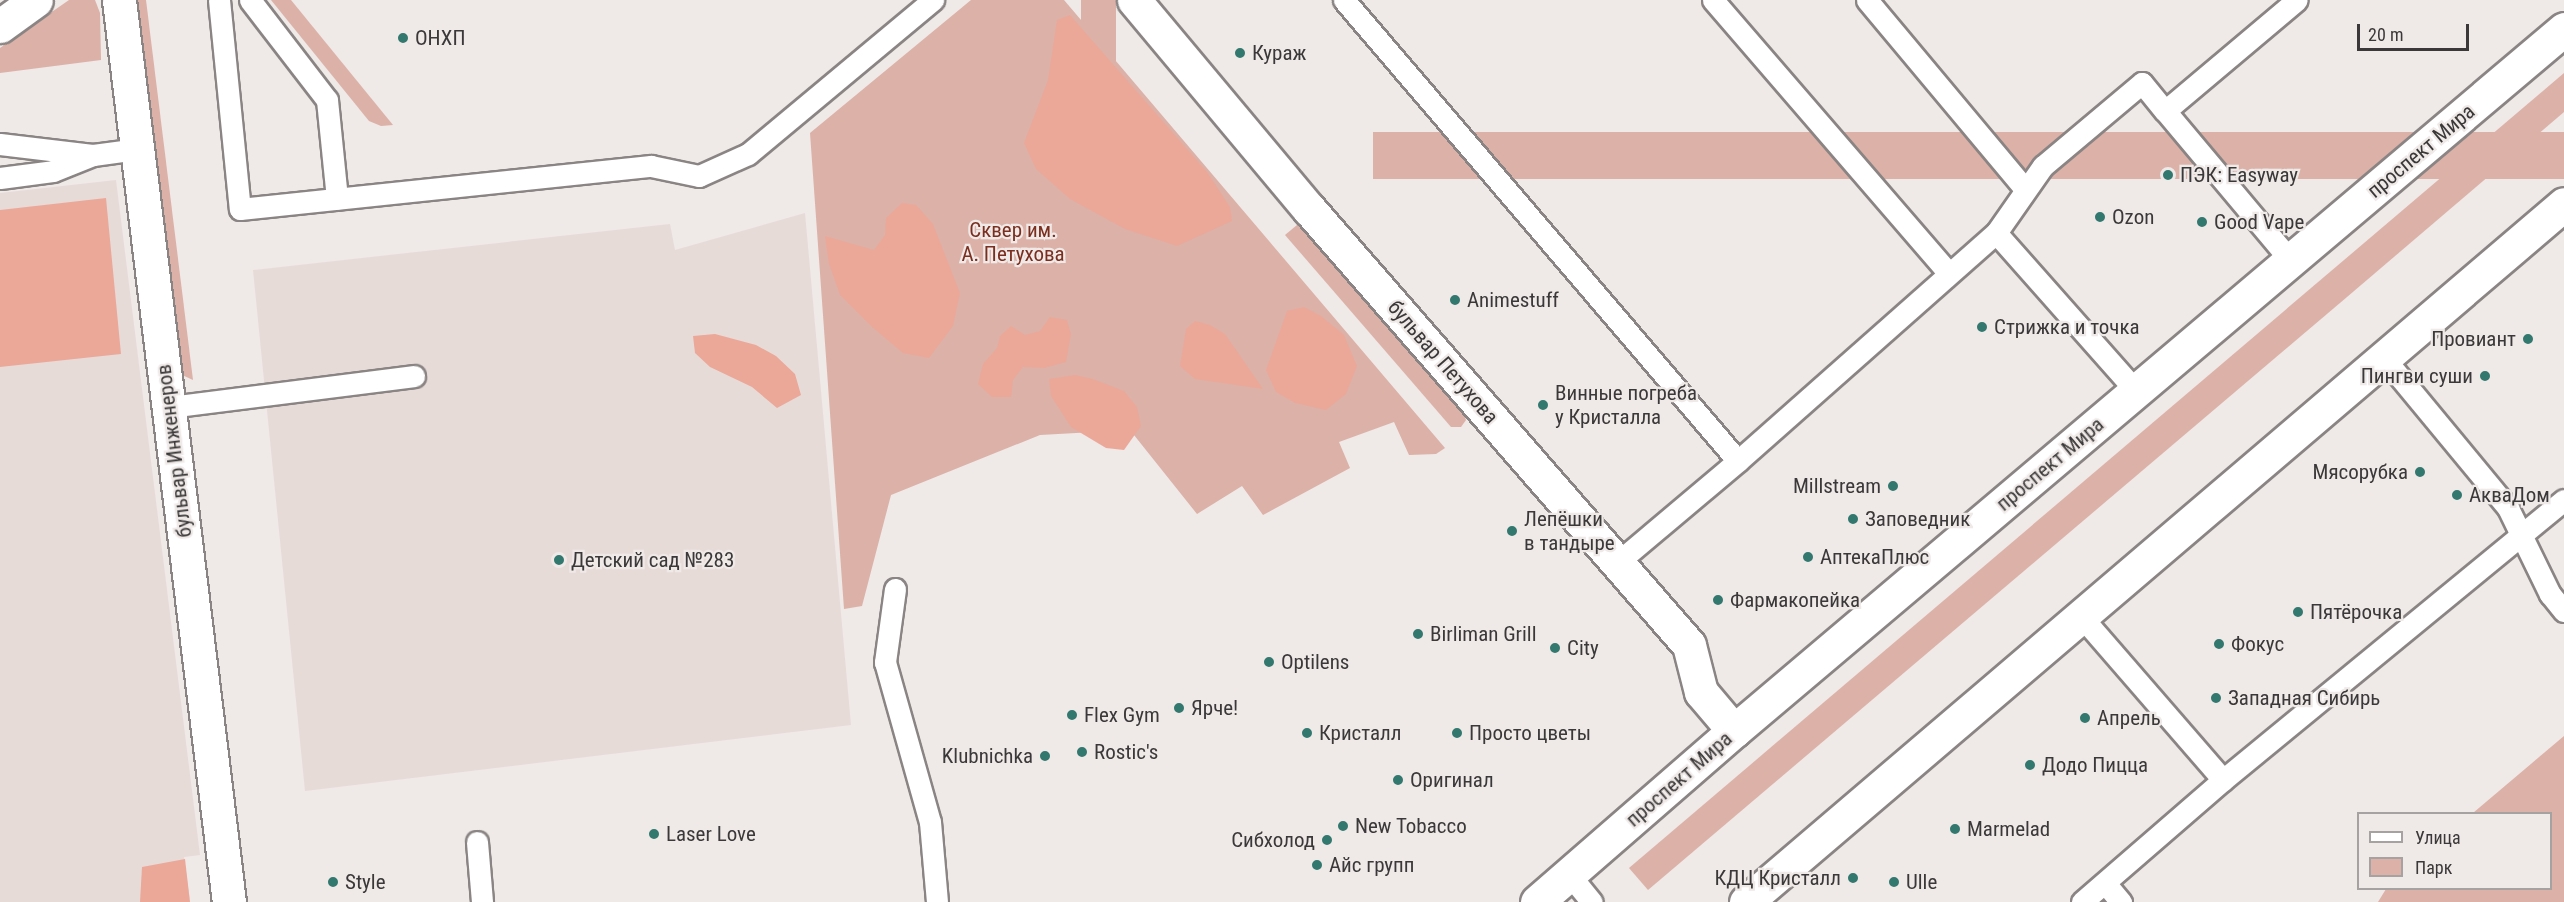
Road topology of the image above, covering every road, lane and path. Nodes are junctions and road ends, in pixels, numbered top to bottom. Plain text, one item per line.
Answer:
1 (36, 0) edge
2 (119, 0) edge
3 (219, 0) edge
4 (250, 0) edge
5 (933, 0) edge
6 (1134, 0) edge
7 (1344, 0) edge
8 (1713, 0) edge
9 (1867, 0) edge
10 (2296, 0) edge
11 (0, 26) edge
12 (2564, 29) edge
13 (2165, 111) junction
14 (0, 144) edge
15 (137, 148) junction
16 (93, 155) junction
17 (0, 178) edge
18 (2025, 189) junction
19 (337, 198) junction
20 (2564, 204) edge
21 (1996, 232) junction
22 (2291, 261) junction
23 (1949, 273) junction
24 (2384, 358) junction
25 (414, 376) dead end
26 (2136, 391) junction
27 (169, 406) junction
28 (1738, 461) junction
29 (2564, 500) edge
30 (2521, 535) junction
31 (1618, 562) junction
32 (895, 589) dead end
33 (2564, 611) edge
34 (2081, 616) junction
35 (1734, 731) junction
36 (2223, 780) junction
37 (477, 842) dead end
38 (1569, 874) junction
39 (2105, 883) junction
40 (229, 902) edge
41 (482, 902) edge
42 (937, 902) edge
43 (1537, 902) edge
44 (1592, 902) edge
45 (1746, 902) edge
46 (2082, 902) edge
47 (2121, 902) edge

1 - 11 main road
2 - 15 main road, бульвар Инженеров
3 - 19 lane
4 - 19 lane
5 - 19 lane
6 - 31 main road, бульвар Петухова
7 - 28 lane
8 - 23 lane
9 - 18 lane
10 - 13 lane
12 - 22 main road, проспект Мира
13 - 18 lane
13 - 22 lane
14 - 16 lane
15 - 16 lane
15 - 27 main road, бульвар Инженеров
16 - 17 lane
18 - 21 lane
20 - 24 main road
21 - 23 lane
21 - 26 lane
22 - 26 main road, проспект Мира
23 - 28 lane
24 - 30 lane
24 - 34 main road
25 - 27 lane
26 - 35 main road, проспект Мира
27 - 40 main road, бульвар Инженеров
28 - 31 lane
29 - 30 lane
30 - 33 lane
30 - 36 lane
31 - 35 main road, бульвар Петухова
32 - 42 lane
34 - 36 lane
34 - 45 main road
35 - 38 main road, проспект Мира
36 - 39 lane
37 - 41 lane
38 - 43 main road, проспект Мира
38 - 44 lane
39 - 46 lane
39 - 47 lane

